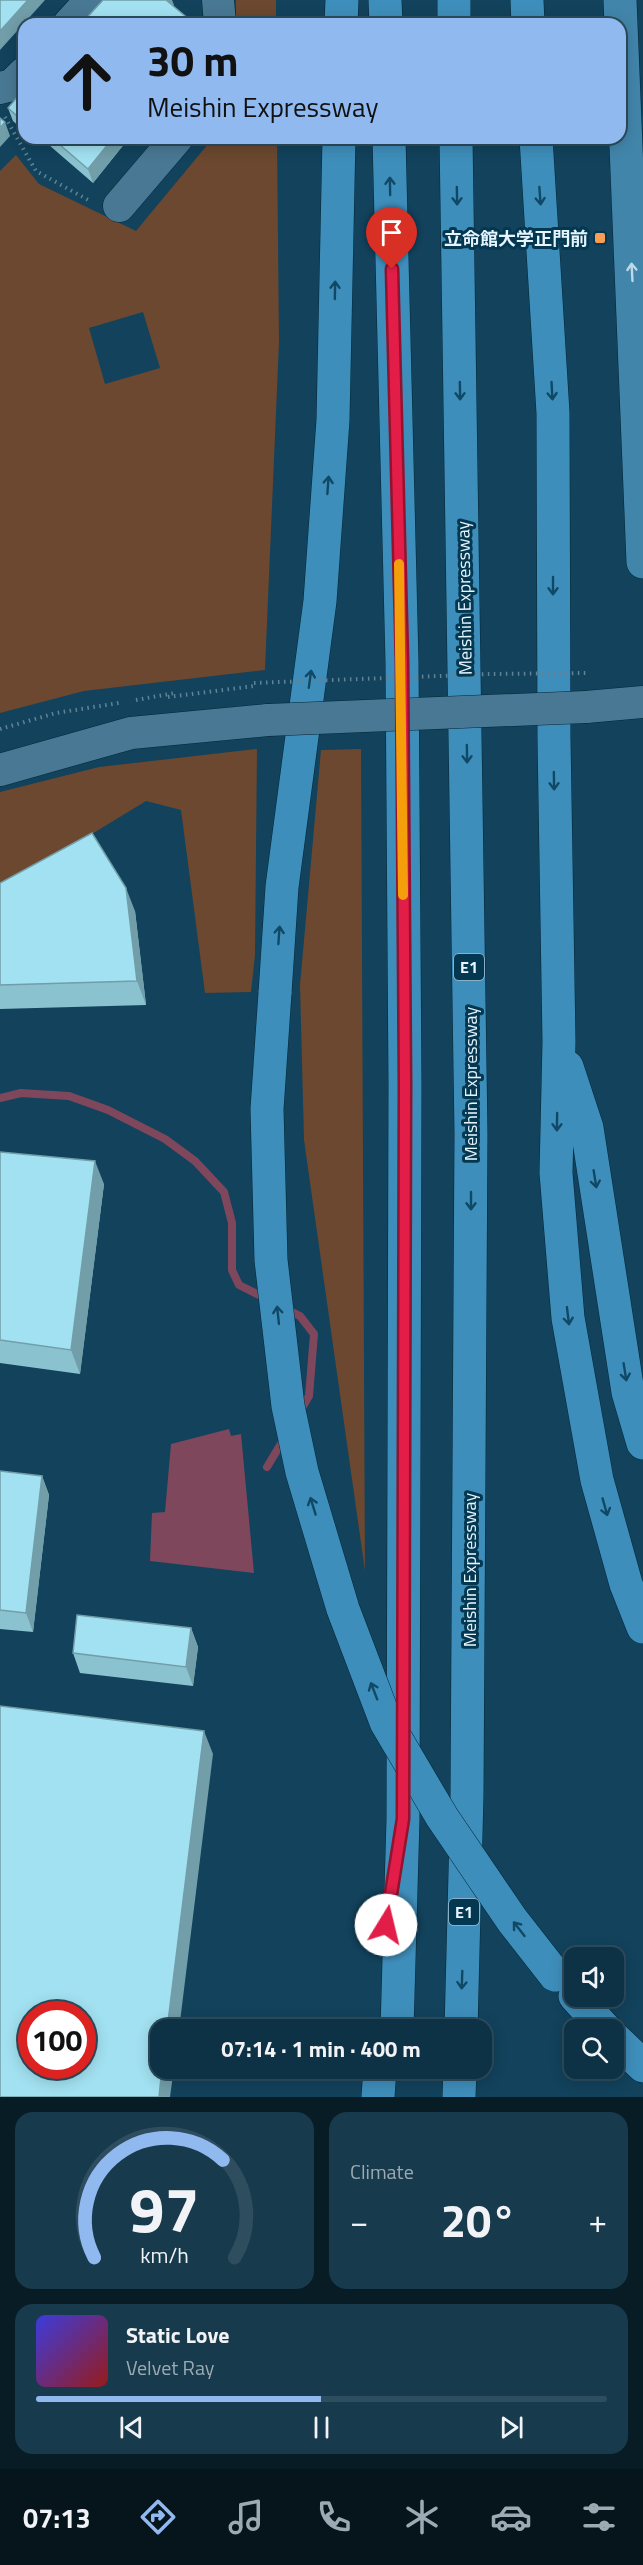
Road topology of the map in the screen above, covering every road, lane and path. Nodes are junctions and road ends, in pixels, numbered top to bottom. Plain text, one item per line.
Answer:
1 (91, 0) edge
2 (218, 0) edge
3 (342, 0) edge
4 (385, 0) edge
5 (454, 0) edge
6 (527, 0) edge
7 (620, 0) edge
8 (74, 18) edge
9 (220, 18) edge
10 (341, 18) edge
11 (386, 18) edge
12 (454, 18) edge
13 (528, 18) edge
14 (621, 18) edge
15 (18, 79) edge
16 (2, 101) edge
17 (18, 142) edge
18 (19, 144) edge
19 (172, 144) edge
20 (339, 144) edge
21 (389, 144) edge
22 (456, 144) edge
23 (536, 144) edge
24 (626, 144) edge
25 (119, 206) joint
26 (643, 562) edge
27 (586, 673) dead end
28 (254, 683) dead end
29 (643, 702) edge
30 (0, 770) edge
31 (558, 1042) junction
32 (643, 1443) edge
33 (643, 1627) edge
34 (403, 1819) junction
35 (564, 1984) edge
36 (585, 2007) edge
37 (382, 2019) edge
38 (396, 2019) edge
39 (461, 2019) edge
40 (596, 2019) edge
41 (624, 2048) edge
42 (643, 2066) edge
43 (379, 2079) edge
44 (395, 2079) edge
45 (460, 2079) edge
46 (378, 2097) edge
47 (395, 2097) edge
48 (459, 2097) edge

1 - 8 street
2 - 9 street
3 - 10 highway
4 - 11 highway
5 - 12 highway
6 - 13 highway
14 -> 7 main road
15 - 16 street
16 - 17 path
18 - 25 path
19 - 25 street
35 -> 20 highway, bridge
34 -> 21 highway
22 -> 39 highway, Meishin Expressway / E1
23 -> 31 highway
26 -> 24 main road
27 - 28 path, bridge
29 - 30 street, bridge
31 -> 32 highway
31 -> 33 highway
34 - 37 highway
34 - 38 highway
36 - 40 highway
41 - 42 highway
43 - 46 highway
44 - 47 highway
45 - 48 highway

